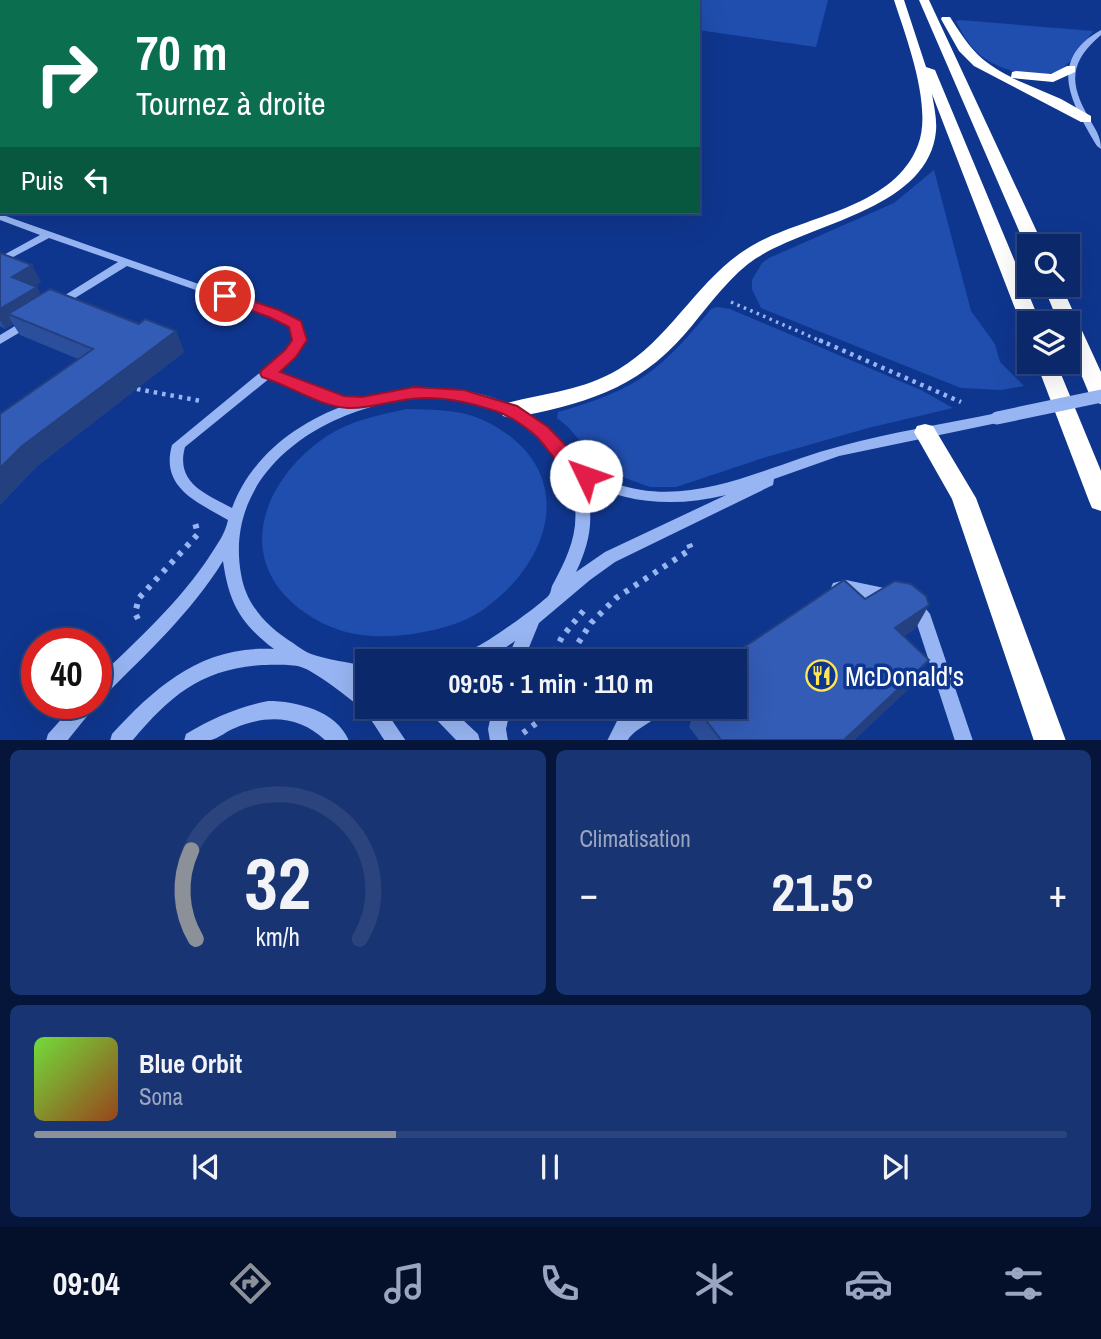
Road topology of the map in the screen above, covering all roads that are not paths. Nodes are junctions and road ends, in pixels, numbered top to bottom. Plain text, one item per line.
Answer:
1 (924, 0) edge
2 (935, 0) edge
3 (902, 7) edge
4 (1101, 32) edge
5 (972, 57) junction
6 (1071, 69) junction
7 (1086, 118) junction
8 (1101, 146) edge
9 (0, 217) edge
10 (49, 234) junction
11 (1029, 234) edge
12 (0, 261) edge
13 (126, 261) junction
14 (1057, 297) edge
15 (1026, 311) edge
16 (0, 340) edge
17 (268, 373) junction
18 (1051, 374) edge
19 (1101, 396) edge
20 (362, 403) junction
21 (511, 411) junction
22 (925, 432) junction
23 (566, 460) junction
24 (808, 460) junction
25 (1101, 501) edge
26 (235, 517) junction
27 (231, 536) junction
28 (823, 596) edge
29 (550, 605) junction
30 (532, 619) junction
31 (489, 649) edge
32 (519, 649) edge
33 (302, 659) junction
34 (355, 672) edge
35 (112, 676) edge
36 (355, 694) edge
37 (73, 719) edge
38 (381, 719) edge
39 (449, 719) edge
40 (499, 719) edge
41 (637, 719) edge
42 (55, 740) edge
43 (119, 740) edge
44 (193, 740) edge
45 (340, 740) edge
46 (397, 740) edge
47 (471, 740) edge
48 (499, 740) edge
49 (616, 740) edge
50 (964, 740) edge
51 (1050, 740) edge

1 - 11 highway
2 - 5 highway
3 - 15 highway
3 - 21 highway
4 - 6 street
5 - 6 highway
5 - 7 highway
6 - 7 street
7 - 8 street
9 - 10 street
10 - 12 street
10 - 13 street
13 - 16 street
13 - 17 street
14 - 19 highway
17 - 20 street
17 - 26 street
18 - 25 highway
19 - 22 street, bridge
20 - 21 street
20 - 26 street
21 - 23 street
22 - 24 street
22 - 51 highway
23 - 24 street
23 - 29 street
24 - 29 street
26 - 27 street
27 - 33 street
27 - 35 street
28 - 50 street
29 - 30 street
30 - 31 street
30 - 32 street
33 - 34 street
33 - 36 street
33 - 43 street
37 - 42 street
38 - 46 street
39 - 47 street
40 - 48 street
41 - 49 street
44 - 45 street

